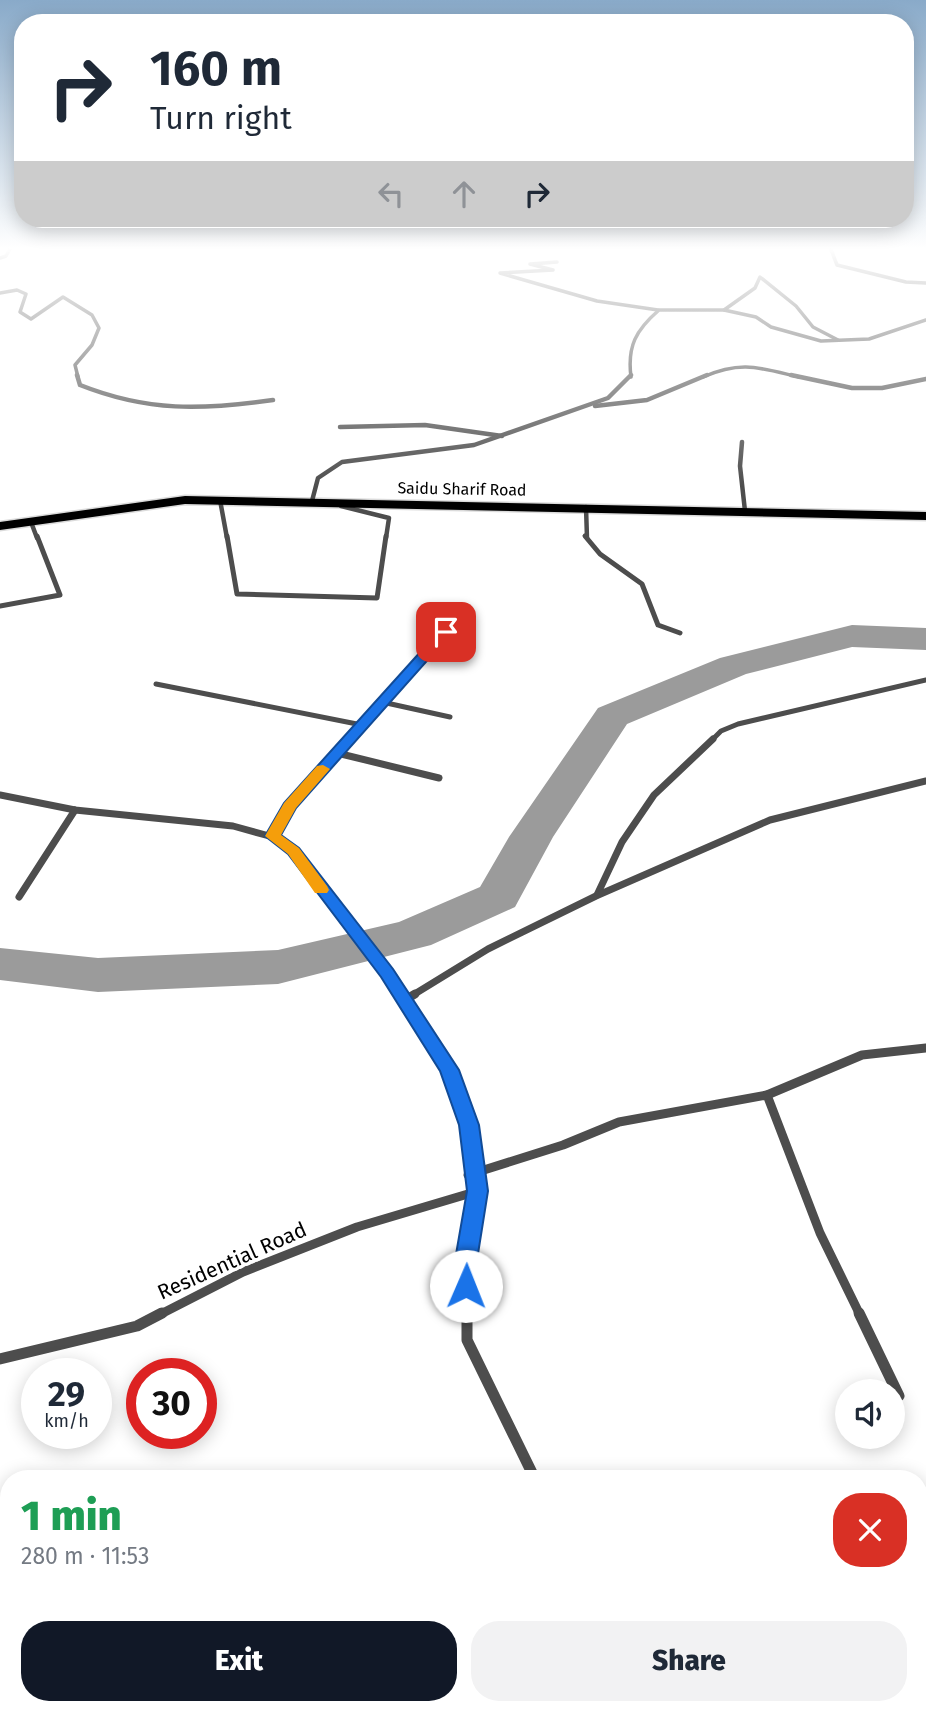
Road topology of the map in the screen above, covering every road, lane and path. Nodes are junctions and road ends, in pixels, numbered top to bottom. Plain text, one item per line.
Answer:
1 (98, 327) edge
2 (643, 327) edge
3 (771, 327) edge
4 (813, 327) edge
5 (905, 327) edge
6 (838, 340) junction
7 (926, 379) edge
8 (273, 400) dead end
9 (584, 408) junction
10 (340, 427) dead end
11 (503, 436) junction
12 (742, 442) dead end
13 (220, 500) junction
14 (312, 502) junction
15 (327, 502) junction
16 (586, 507) junction
17 (745, 511) junction
18 (926, 516) edge
19 (31, 522) junction
20 (0, 526) edge
21 (0, 606) edge
22 (446, 632) dead end
23 (680, 633) dead end
24 (926, 680) edge
25 (156, 684) dead end
26 (383, 702) junction
27 (450, 717) dead end
28 (362, 725) junction
29 (337, 753) junction
30 (439, 778) dead end
31 (926, 781) edge
32 (0, 795) edge
33 (75, 810) junction
34 (273, 836) junction
35 (596, 895) junction
36 (19, 897) dead end
37 (405, 1000) junction
38 (926, 1048) edge
39 (767, 1095) junction
40 (471, 1174) junction
41 (478, 1191) junction
42 (0, 1359) edge
43 (891, 1379) edge
44 (531, 1470) edge

1 - 8 street
2 - 9 street
3 - 6 street
4 - 6 street
5 - 6 street
7 - 9 street
9 - 11 street
10 - 11 street
11 - 14 street
12 - 17 street
13 - 14 main road, Saidu Sharif Road
13 - 15 street
13 - 19 main road, Saidu Sharif Road
14 - 15 main road, Saidu Sharif Road
15 - 16 main road, Saidu Sharif Road
16 - 17 main road, Saidu Sharif Road
16 - 23 street
17 - 18 main road, Saidu Sharif Road
19 - 20 main road, Saidu Sharif Road
19 - 21 street
22 - 26 street
24 - 35 street
25 - 28 street
26 - 27 street
26 - 28 street
28 - 29 street
29 - 30 street
29 - 34 street
31 - 35 street
32 - 33 street
33 - 34 street
33 - 36 street
34 - 37 street
35 - 37 street
37 - 40 street
38 - 39 street
39 - 40 street
39 - 43 street
40 - 41 street
41 - 42 street, Residential Road
41 - 44 street

